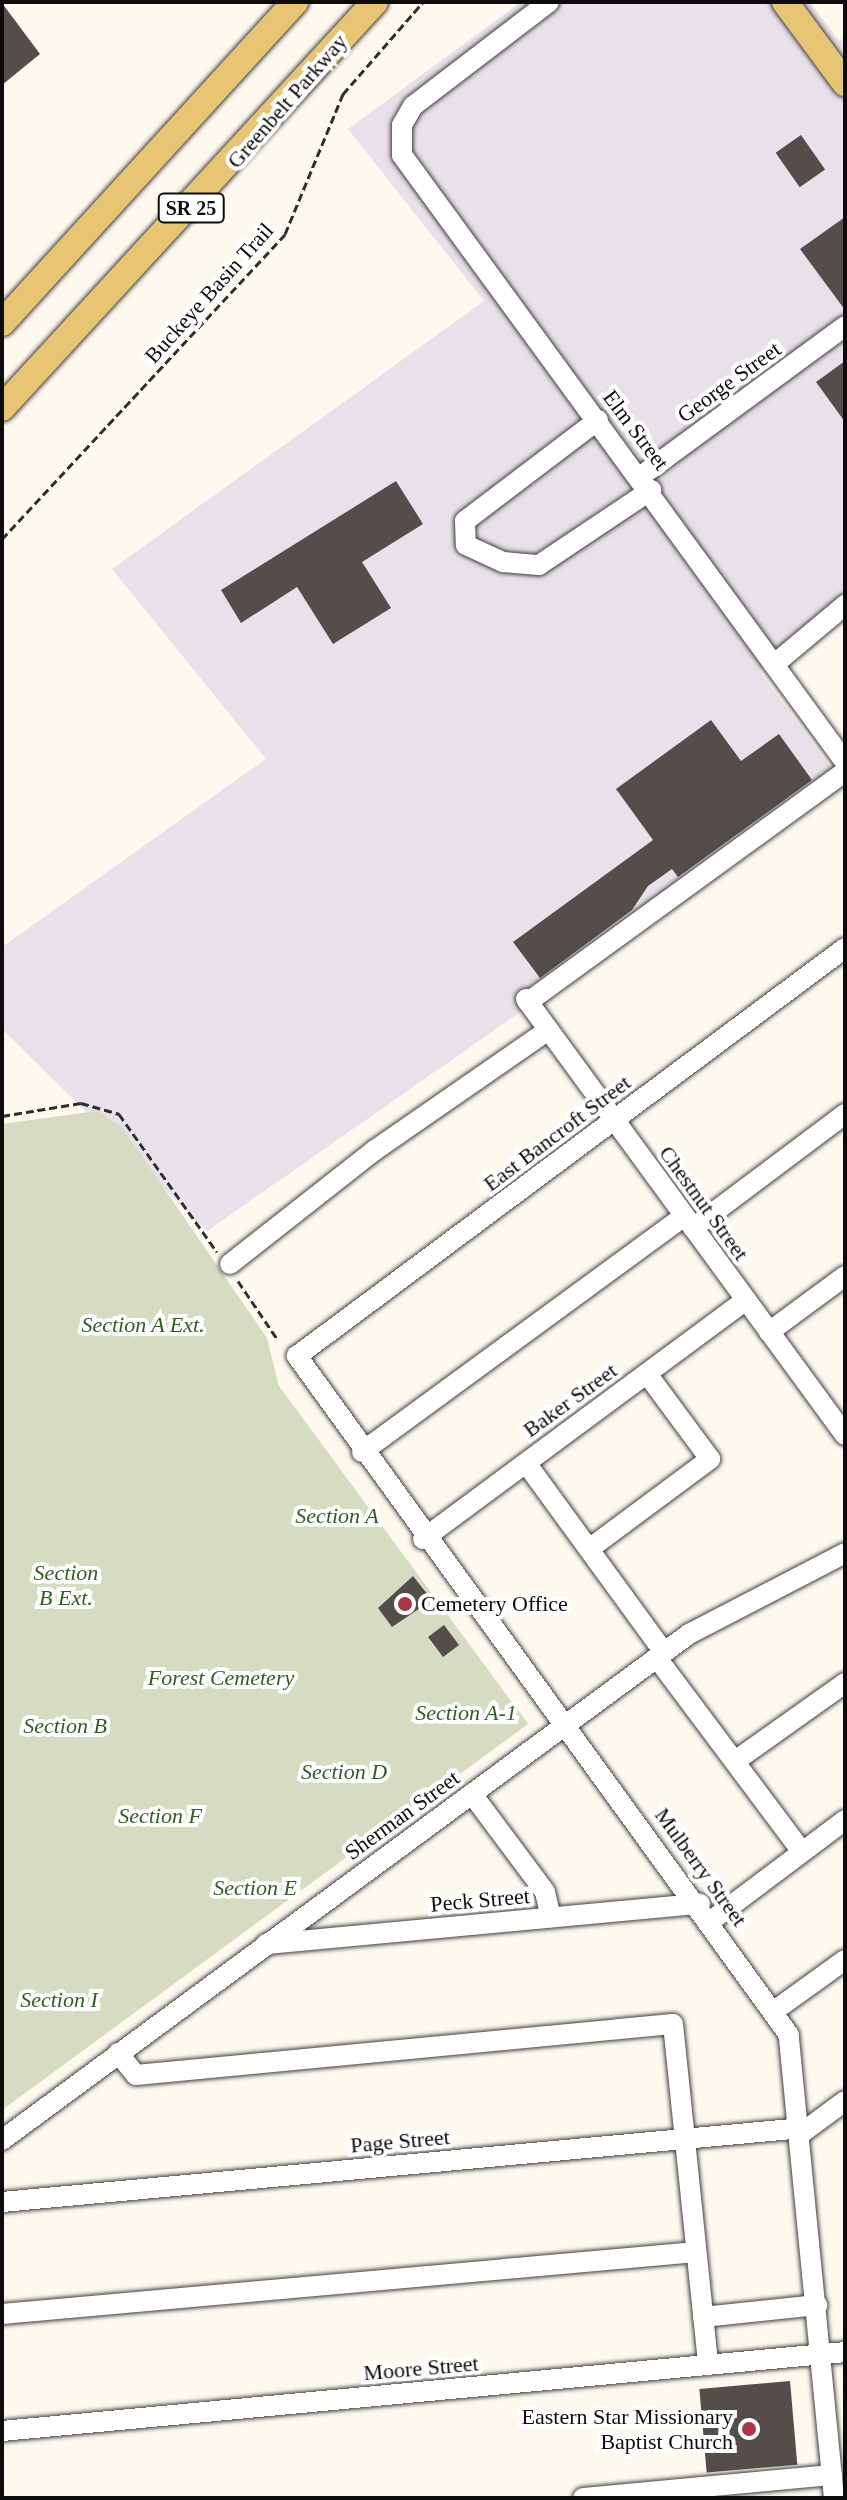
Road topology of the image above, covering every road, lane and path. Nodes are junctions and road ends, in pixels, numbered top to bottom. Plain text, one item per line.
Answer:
1 (295, 2) edge
2 (360, 2) edge
3 (375, 2) edge
4 (423, 2) edge
5 (549, 2) edge
6 (785, 2) edge
7 (840, 67) edge
8 (278, 112) junction
9 (2, 323) edge
10 (845, 326) edge
11 (2, 408) edge
12 (598, 420) junction
13 (646, 483) junction
14 (2, 539) edge
15 (845, 605) edge
16 (777, 662) junction
17 (845, 762) edge
18 (845, 772) edge
19 (845, 948) edge
20 (548, 1030) junction
21 (845, 1114) edge
22 (2, 1116) edge
23 (614, 1121) junction
24 (688, 1222) junction
25 (226, 1263) junction
26 (845, 1276) edge
27 (746, 1300) junction
28 (769, 1332) junction
29 (278, 1340) dead end
30 (297, 1356) joint
31 (647, 1374) junction
32 (843, 1426) edge
33 (362, 1452) junction
34 (526, 1463) junction
35 (423, 1539) junction
36 (589, 1549) junction
37 (845, 1553) edge
38 (660, 1655) junction
39 (845, 1683) edge
40 (565, 1726) junction
41 (738, 1759) junction
42 (472, 1794) junction
43 (845, 1820) edge
44 (802, 1852) junction
45 (706, 1912) junction
46 (551, 1917) junction
47 (266, 1944) junction
48 (845, 1960) edge
49 (774, 2011) junction
50 (118, 2053) junction
51 (845, 2101) edge
52 (803, 2130) junction
53 (685, 2139) junction
54 (2, 2140) edge
55 (2, 2202) edge
56 (696, 2252) junction
57 (817, 2305) junction
58 (2, 2314) edge
59 (703, 2317) junction
60 (845, 2352) edge
61 (822, 2355) junction
62 (708, 2365) junction
63 (2, 2431) edge
64 (832, 2475) junction
65 (583, 2498) edge
66 (834, 2498) edge

1 - 9 main road, SR 25
2 - 8 main road
3 - 8 main road, Greenbelt Parkway / SR 25
4 - 14 path, Buckeye Basin Trail
5 - 12 street, Elm Street
6 - 7 main road
8 - 11 main road, Greenbelt Parkway / SR 25
10 - 13 street, George Street
12 - 13 street, Elm Street
12 - 13 street, George Street
13 - 16 street, Elm Street
15 - 16 street
16 - 17 street, Elm Street
18 - 20 street, Chestnut Street
19 - 23 street, East Bancroft Street
20 - 23 street, Chestnut Street
20 - 25 street
21 - 24 street
22 - 25 path
23 - 24 street, Chestnut Street
23 - 30 street, East Bancroft Street
24 - 27 street, Chestnut Street
24 - 33 street
25 - 29 path
26 - 28 street
27 - 28 street, Chestnut Street
27 - 31 street, Baker Street
28 - 32 street, Chestnut Street
30 - 33 street, Mulberry Street
31 - 34 street, Baker Street
31 - 36 street
33 - 35 street, Mulberry Street
34 - 35 street, Baker Street
34 - 36 street
35 - 40 street, Mulberry Street
36 - 38 street
37 - 38 street, Sherman Street
38 - 40 street, Sherman Street
38 - 41 street
39 - 41 street
40 - 42 street, Sherman Street
40 - 45 street, Mulberry Street
41 - 44 street
42 - 46 street
42 - 47 street, Sherman Street
43 - 44 street
44 - 45 street
45 - 46 street, Peck Street
45 - 49 street, Mulberry Street
46 - 47 street, Peck Street
47 - 50 street, Sherman Street
48 - 49 street
49 - 52 street, Mulberry Street
50 - 53 street
50 - 54 street, Sherman Street
51 - 52 street
52 - 53 street, Page Street
52 - 57 street, Mulberry Street
53 - 55 street, Page Street
53 - 56 street
56 - 58 street
56 - 59 street
57 - 59 street
57 - 61 street, Mulberry Street
59 - 62 street
60 - 61 street, Moore Street
61 - 62 street, Moore Street
61 - 64 street, Mulberry Street
62 - 63 street, Moore Street
64 - 65 street
64 - 66 street, Mulberry Street

